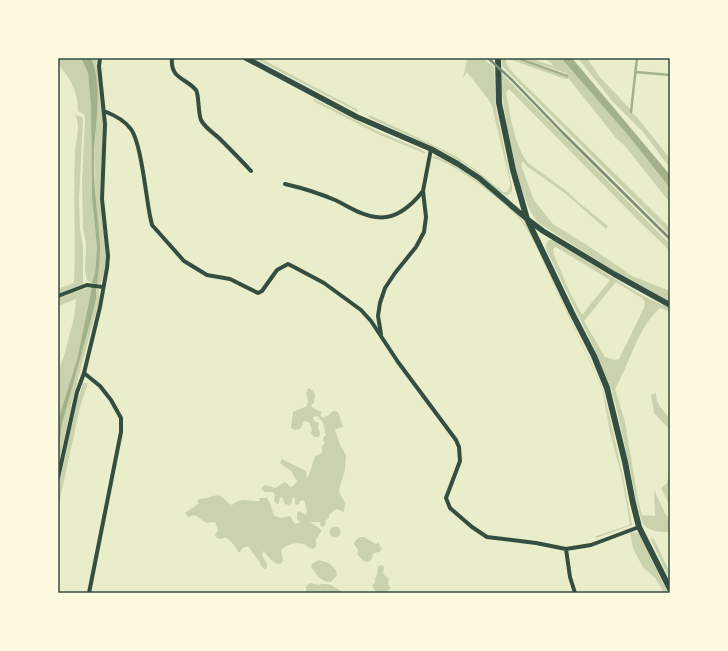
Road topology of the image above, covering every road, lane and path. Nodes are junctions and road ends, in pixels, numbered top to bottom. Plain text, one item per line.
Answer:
1 (100, 58) edge
2 (172, 58) edge
3 (246, 58) edge
4 (498, 58) edge
5 (104, 111) junction
6 (431, 150) junction
7 (251, 171) dead end
8 (285, 184) dead end
9 (422, 191) junction
10 (527, 219) junction
11 (101, 286) junction
12 (58, 296) edge
13 (670, 305) edge
14 (381, 336) junction
15 (84, 373) junction
16 (58, 478) edge
17 (639, 527) junction
18 (566, 549) junction
19 (670, 589) edge
20 (89, 593) edge
21 (575, 593) edge

1 - 5 street
2 - 7 street
3 - 6 street
4 - 10 main road
5 - 11 street
5 - 14 street
6 - 9 street
6 - 10 street
8 - 9 street
9 - 14 street
10 - 13 street
10 - 17 main road
11 - 12 street
11 - 15 street
14 - 18 street
15 - 16 street
15 - 20 street
17 - 18 street
17 - 19 main road
18 - 21 street

